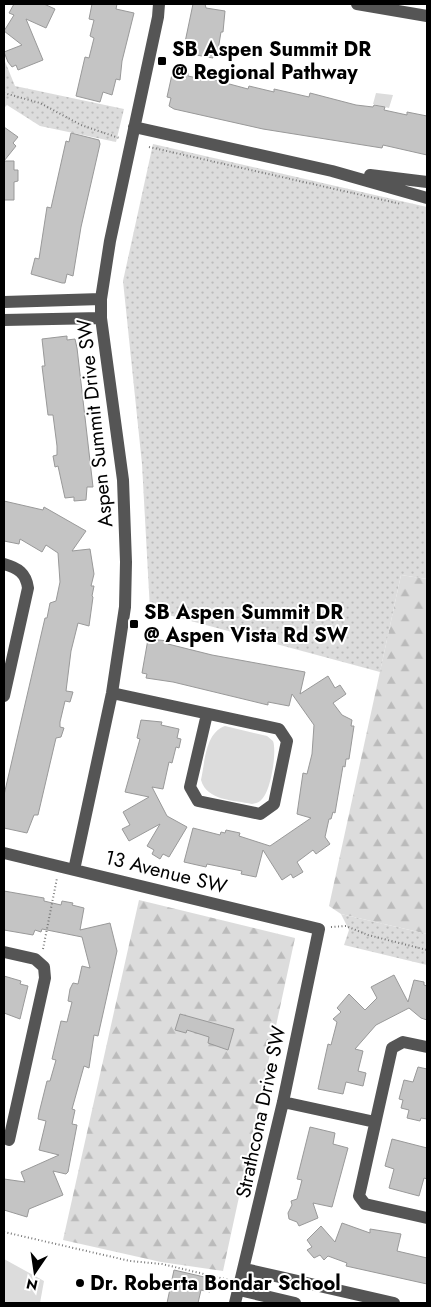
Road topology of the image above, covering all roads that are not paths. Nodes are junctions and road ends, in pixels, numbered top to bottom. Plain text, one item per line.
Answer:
1 (159, 4) edge
2 (357, 4) edge
3 (427, 16) edge
4 (134, 127) junction
5 (332, 171) junction
6 (427, 182) edge
7 (427, 198) edge
8 (101, 300) junction
9 (4, 302) edge
10 (101, 318) junction
11 (4, 320) edge
12 (4, 564) edge
13 (112, 693) junction
14 (4, 696) edge
15 (207, 714) junction
16 (4, 853) edge
17 (74, 870) junction
18 (319, 929) joint
19 (4, 952) edge
20 (427, 1047) edge
21 (283, 1102) junction
22 (10, 1110) edge
23 (375, 1122) junction
24 (9, 1140) dead end
25 (427, 1218) edge
26 (245, 1269) junction
27 (240, 1286) junction
28 (235, 1303) edge
29 (295, 1303) edge
30 (394, 1303) edge

1 - 4 street, Aspen Summit Drive SW
2 - 3 street
4 - 5 street
4 - 8 street, Aspen Summit Drive SW
5 - 6 street
5 - 7 street
8 - 9 street
8 - 10 street, Aspen Summit Drive SW
10 - 11 street
10 - 13 street, Aspen Summit Drive SW
12 - 14 street
13 - 15 street
13 - 17 street, Aspen Summit Drive SW
15 - 15 street
16 - 17 street, 13 Avenue SW
17 - 18 street, 13 Avenue SW
18 - 21 street, Strathcona Drive SW
19 - 22 street
20 - 23 street
21 - 23 street
21 - 26 street, Strathcona Drive SW
22 - 24 street
23 - 25 street
26 - 27 street, Strathcona Drive SW
26 - 30 street
27 - 28 street, Strathcona Drive SW
27 - 29 street

